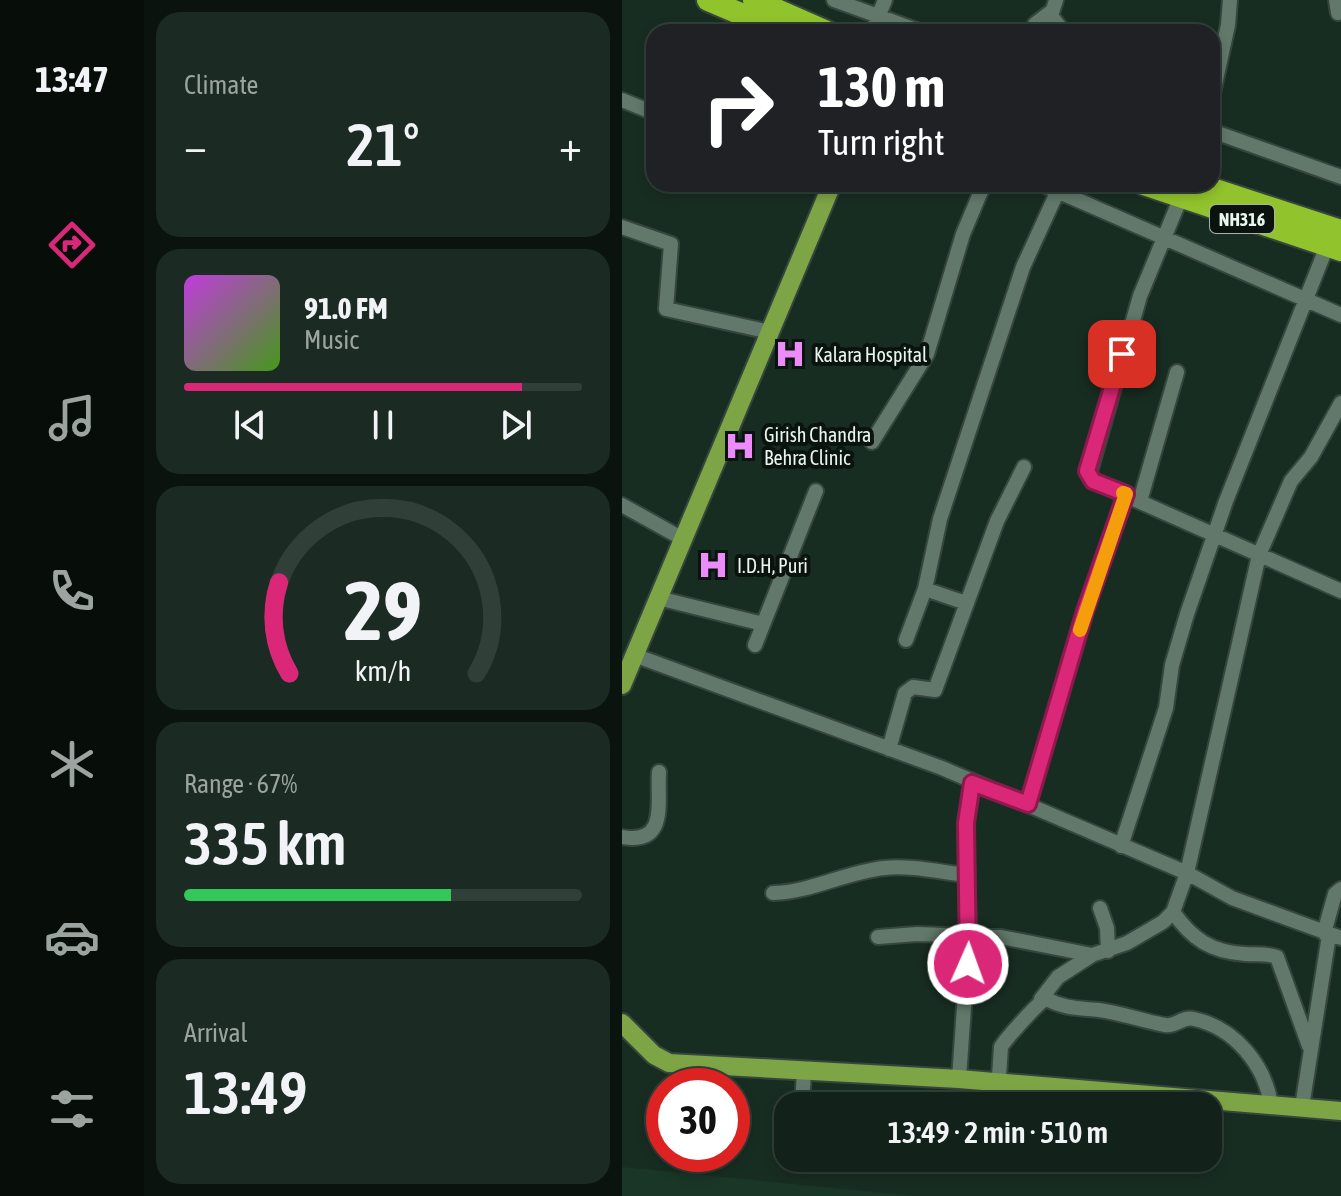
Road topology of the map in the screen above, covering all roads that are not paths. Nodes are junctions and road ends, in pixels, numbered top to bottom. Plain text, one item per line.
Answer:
1 (708, 0) edge
2 (754, 0) edge
3 (834, 0) edge
4 (885, 0) edge
5 (1230, 0) edge
6 (1054, 6) edge
7 (879, 17) junction
8 (764, 24) edge
9 (809, 24) edge
10 (876, 24) edge
11 (899, 24) edge
12 (1035, 24) edge
13 (1220, 62) edge
14 (622, 100) edge
15 (646, 110) edge
16 (1220, 134) edge
17 (1341, 177) edge
18 (829, 192) edge
19 (981, 192) edge
20 (1058, 192) edge
21 (1068, 192) edge
22 (1188, 192) edge
23 (1192, 192) edge
24 (622, 227) edge
25 (1162, 239) junction
26 (1336, 242) edge
27 (1308, 301) junction
28 (1341, 315) edge
29 (770, 332) junction
30 (1177, 372) dead end
31 (1341, 403) edge
32 (872, 442) dead end
33 (1024, 467) dead end
34 (816, 491) dead end
35 (1126, 494) junction
36 (1140, 501) junction
37 (622, 505) edge
38 (1217, 537) junction
39 (683, 539) junction
40 (1259, 555) junction
41 (925, 589) junction
42 (1341, 591) edge
43 (658, 598) junction
44 (966, 603) junction
45 (763, 624) junction
46 (906, 640) dead end
47 (755, 645) dead end
48 (634, 655) junction
49 (622, 685) edge
50 (889, 749) junction
51 (659, 772) dead end
52 (972, 783) junction
53 (1028, 804) junction
54 (622, 837) edge
55 (1121, 846) junction
56 (1187, 873) junction
57 (966, 875) junction
58 (1341, 889) edge
59 (773, 893) dead end
60 (1100, 908) dead end
61 (1173, 912) junction
62 (969, 935) junction
63 (1331, 935) edge
64 (878, 937) dead end
65 (1108, 951) junction
66 (1092, 955) junction
67 (1041, 999) junction
68 (622, 1023) edge
69 (1309, 1046) junction
70 (804, 1071) junction
71 (959, 1079) junction
72 (996, 1082) junction
73 (803, 1092) edge
74 (996, 1092) edge
75 (1271, 1105) junction
76 (1302, 1107) junction
77 (1341, 1111) edge

1 - 8 highway
2 - 9 highway
3 - 7 street
4 - 7 street
5 - 13 street
6 - 12 street
7 - 10 street
7 - 11 street
14 - 15 street
16 - 17 street
18 - 29 main road
19 - 32 street
20 - 41 street
21 - 25 street
22 - 25 street
23 - 26 highway, NH316
24 - 29 street
25 - 27 street
25 - 35 street
26 - 27 street
27 - 28 street
27 - 38 street
29 - 39 main road
30 - 36 street
31 - 40 street
33 - 44 street
34 - 45 street
35 - 36 street
35 - 53 street
36 - 38 street
37 - 39 street
38 - 40 street
38 - 55 street
39 - 43 main road
40 - 42 street
40 - 56 street
41 - 44 street
41 - 46 street
43 - 45 street
43 - 48 main road
44 - 50 street
45 - 47 street
48 - 49 main road
48 - 50 street
50 - 52 street
51 - 54 street
52 - 53 street
52 - 57 street
53 - 55 street
55 - 56 street
56 - 61 street
56 - 63 street
57 - 59 street
57 - 62 street
58 - 63 street
60 - 65 street
61 - 65 street
61 - 69 street
62 - 64 street
62 - 66 street
62 - 71 street
63 - 69 street
65 - 66 street
66 - 67 street
67 - 72 street
67 - 75 street
68 - 70 main road
69 - 76 street
70 - 71 main road
70 - 73 street
71 - 72 main road
72 - 74 street
72 - 75 main road
75 - 76 main road
76 - 77 main road

